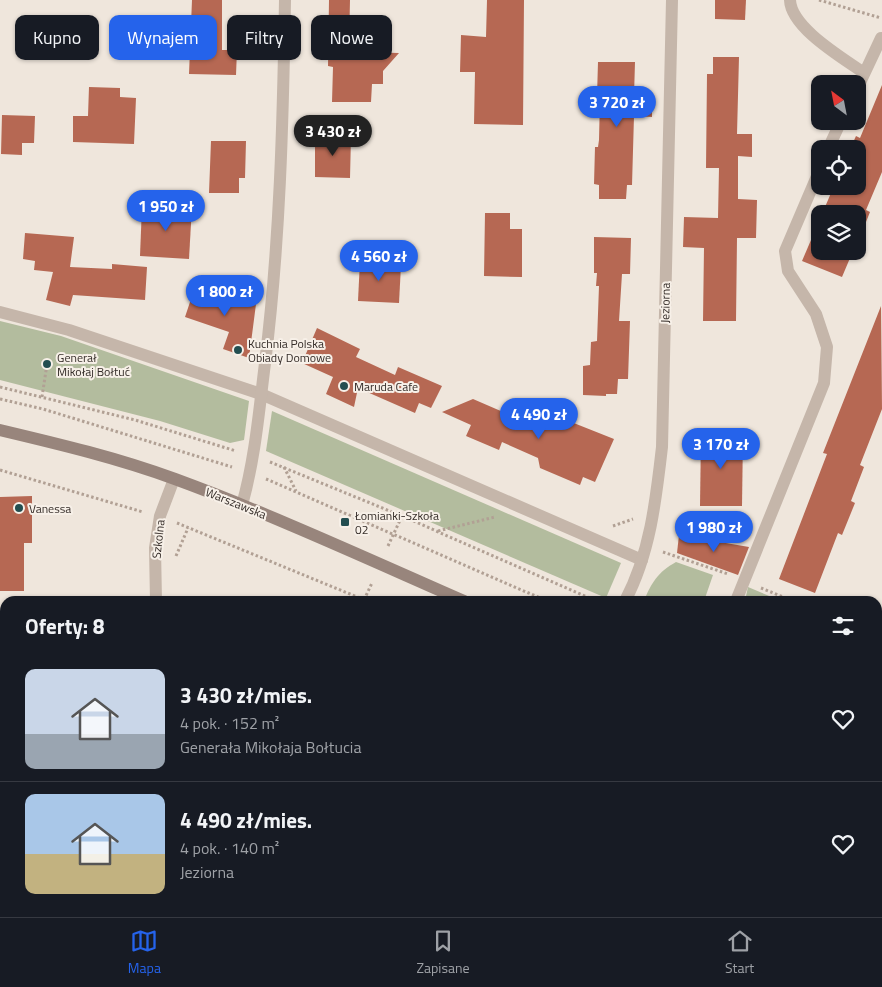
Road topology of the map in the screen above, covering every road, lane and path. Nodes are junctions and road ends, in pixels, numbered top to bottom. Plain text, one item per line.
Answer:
1 (285, 0) edge
2 (672, 0) edge
3 (790, 0) edge
4 (819, 0) edge
5 (882, 18) edge
6 (881, 38) edge
7 (864, 73) joint
8 (811, 190) edge
9 (0, 312) edge
10 (47, 364) dead end
11 (0, 387) edge
12 (261, 394) junction
13 (42, 397) junction
14 (0, 398) edge
15 (0, 430) edge
16 (253, 457) junction
17 (284, 467) junction
18 (0, 470) edge
19 (251, 473) junction
20 (174, 479) junction
21 (296, 491) junction
22 (242, 505) junction
23 (526, 510) junction
24 (144, 512) dead end
25 (402, 516) junction
26 (174, 522) dead end
27 (188, 528) junction
28 (438, 531) junction
29 (394, 534) junction
30 (388, 546) dead end
31 (646, 546) junction
32 (175, 560) dead end
33 (642, 560) junction
34 (744, 580) junction
35 (372, 583) dead end
36 (156, 596) edge
37 (354, 596) edge
38 (368, 596) edge
39 (452, 596) edge
40 (537, 596) edge
41 (585, 596) edge
42 (627, 596) edge
43 (738, 596) edge
44 (781, 596) edge

1 - 12 street
2 - 31 street, Jeziorna
3 - 7 street
4 - 5 path
6 - 7 street
8 - 34 street
9 - 12 street
10 - 13 path
11 - 13 path
12 - 16 street
12 - 23 street
13 - 16 path
14 - 19 path
15 - 20 street, Warszawska
16 - 17 path
16 - 19 street
17 - 21 path
17 - 25 path
18 - 24 path
19 - 21 path
19 - 22 street
20 - 22 street, Warszawska
20 - 36 street, Szkolna
21 - 29 path
22 - 39 street, Warszawska
23 - 28 path
23 - 33 street
25 - 28 path
25 - 29 path
26 - 27 path
27 - 32 path
27 - 37 path
28 - 41 path
29 - 30 path
29 - 40 path
31 - 33 street, Jeziorna
31 - 34 path
33 - 42 street, Jeziorna
34 - 43 street
34 - 44 path
35 - 38 path

